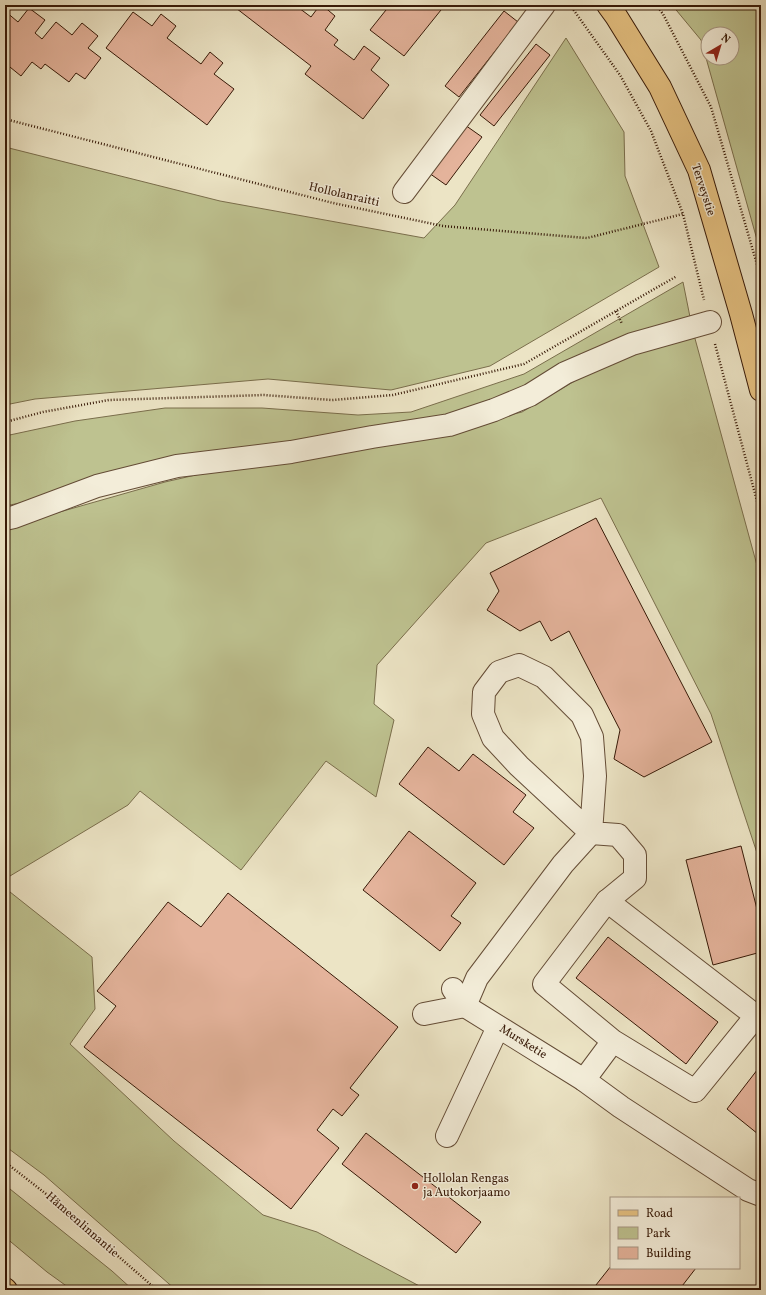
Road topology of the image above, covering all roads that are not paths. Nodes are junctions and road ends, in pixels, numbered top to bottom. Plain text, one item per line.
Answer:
1 (544, 5) edge
2 (608, 5) edge
3 (404, 192) dead end
4 (710, 322) road end
5 (761, 390) edge
6 (5, 519) edge
7 (591, 833) junction
8 (607, 901) junction
9 (459, 997) junction
10 (424, 1014) dead end
11 (498, 1027) junction
12 (613, 1041) junction
13 (584, 1080) junction
14 (447, 1136) dead end
15 (761, 1195) edge

1 - 3 street
2 - 5 main road, Terveystie
4 - 6 street
7 - 7 street
7 - 8 street
7 - 9 street
8 - 12 street
8 - 12 street
9 - 10 street
9 - 11 street, Mursketie
11 - 13 street, Mursketie
11 - 14 street
12 - 13 street
13 - 15 street, Mursketie

